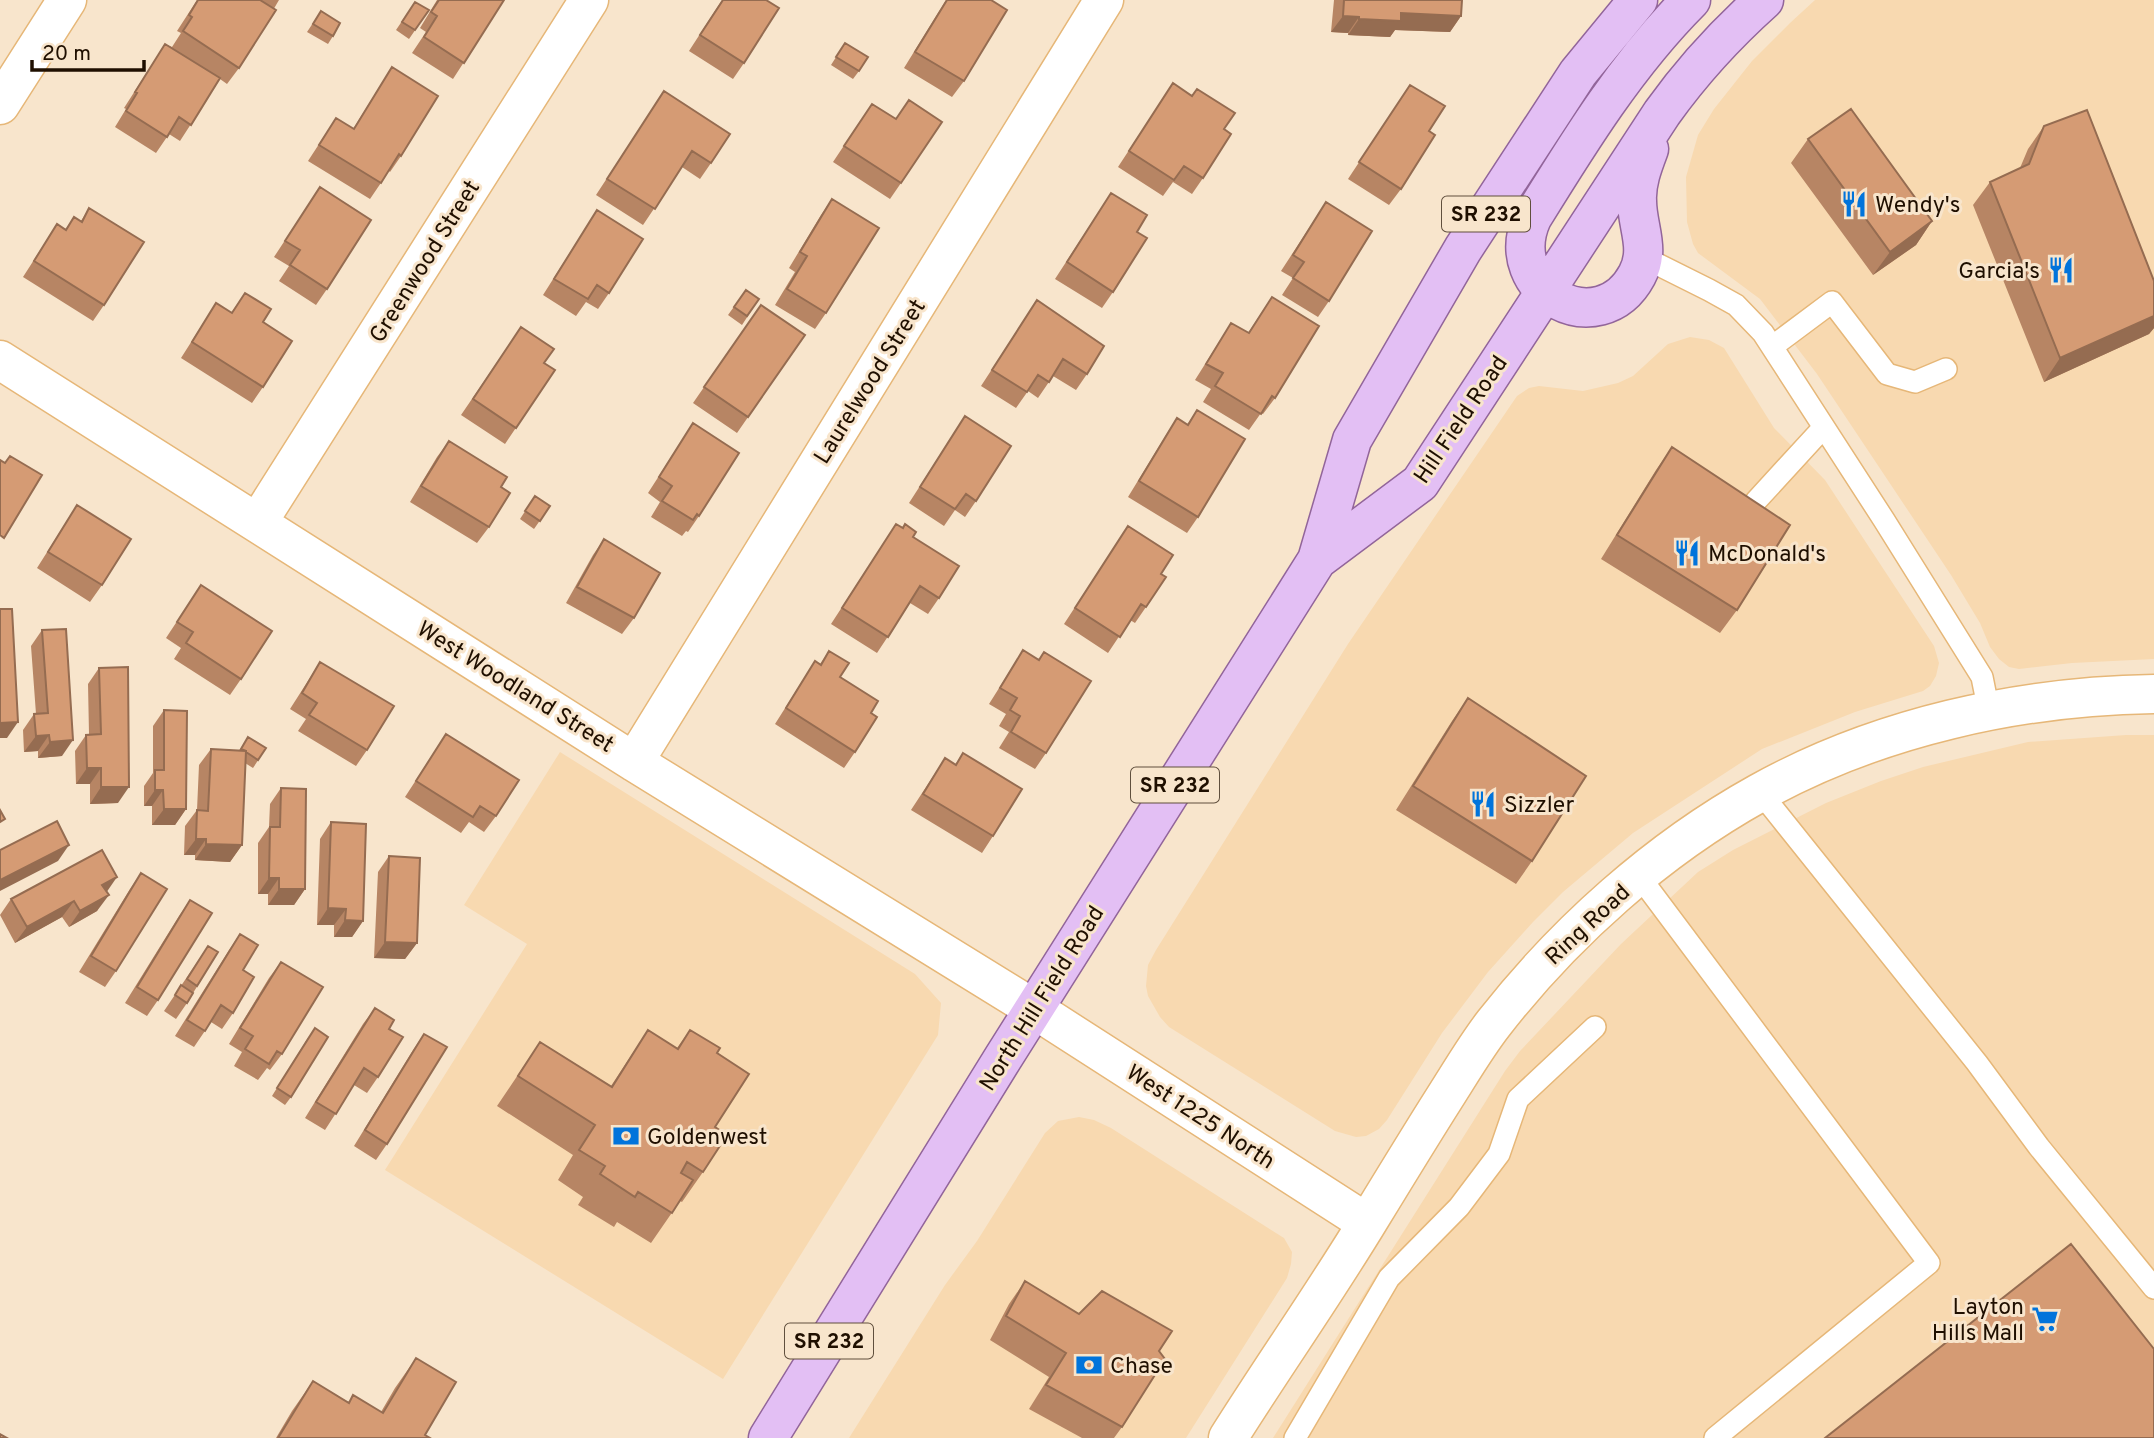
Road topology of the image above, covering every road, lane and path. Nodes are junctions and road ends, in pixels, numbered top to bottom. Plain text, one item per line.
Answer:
1 (67, 0) edge
2 (589, 0) edge
3 (1104, 0) edge
4 (1638, 0) edge
5 (1690, 0) edge
6 (1764, 0) edge
7 (0, 105) edge
8 (1662, 113) junction
9 (1643, 257) junction
10 (1545, 292) junction
11 (1773, 346) junction
12 (0, 360) edge
13 (1946, 369) dead end
14 (1823, 428) junction
15 (1756, 501) edge
16 (258, 522) junction
17 (1317, 560) junction
18 (2154, 694) edge
19 (1989, 712) junction
20 (634, 762) junction
21 (1760, 792) junction
22 (1639, 876) junction
23 (1034, 1009) junction
24 (1595, 1027) dead end
25 (1367, 1223) junction
26 (2154, 1288) edge
27 (768, 1438) edge
28 (1228, 1438) edge
29 (1295, 1438) edge
30 (1715, 1438) edge

1 - 7 street
2 - 16 street, Greenwood Street
3 - 20 street, Laurelwood Street
4 - 17 main road, SR 232
5 - 10 main road
6 - 8 main road, Hill Field Road / SR 232
8 - 9 main road
8 - 10 main road, Hill Field Road / SR 232
9 - 10 main road
9 - 11 lane
10 - 17 main road, Hill Field Road / SR 232
11 - 13 lane
11 - 14 lane
12 - 16 street, West Woodland Street
14 - 15 lane
14 - 19 lane
16 - 20 street, West Woodland Street
17 - 23 main road, North Hill Field Road / SR 232
18 - 19 street, Ring Road
19 - 21 street, Ring Road
20 - 23 street, West Woodland Street
21 - 22 street, Ring Road
21 - 26 lane
22 - 25 street, Ring Road
22 - 30 lane
23 - 25 street, West 1225 North
23 - 27 main road, North Hill Field Road / SR 232
24 - 29 lane
25 - 28 street, Ring Road

